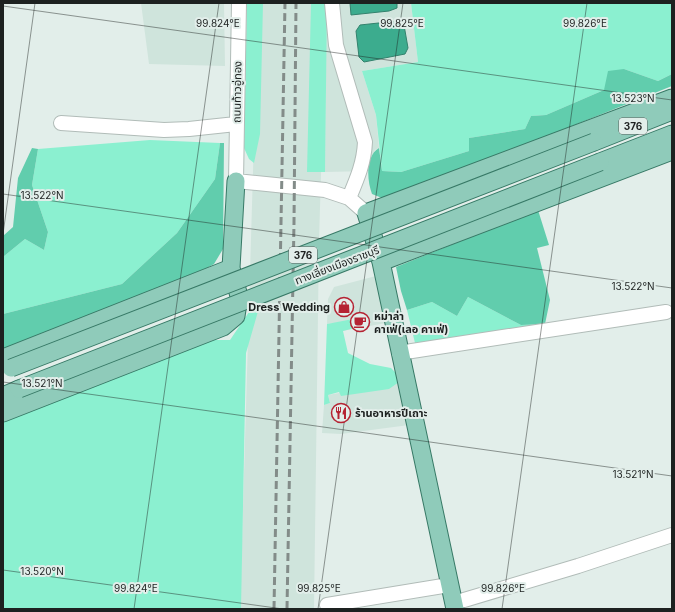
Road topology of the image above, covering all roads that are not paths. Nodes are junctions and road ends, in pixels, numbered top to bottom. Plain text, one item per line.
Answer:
1 (239, 3) edge
2 (332, 3) edge
3 (672, 98) edge
4 (672, 111) edge
5 (61, 123) dead end
6 (236, 124) junction
7 (672, 134) edge
8 (672, 151) edge
9 (236, 181) junction
10 (349, 198) junction
11 (366, 213) junction
12 (381, 262) junction
13 (231, 268) junction
14 (666, 312) dead end
15 (399, 353) junction
16 (6, 366) edge
17 (3, 396) edge
18 (3, 412) edge
19 (672, 535) edge
20 (449, 585) junction
21 (327, 605) dead end
22 (454, 606) edge

1 - 6 street, ถนนท้าวอู่ทอง
2 - 10 street
3 - 11 main road
4 - 16 main road, ทางเลี่ยงเมืองราชบุรี / 376, bridge
5 - 6 street
6 - 9 street, ถนนท้าวอู่ทอง
7 - 17 main road, ทางเลี่ยงเมืองราชบุรี / 376, bridge
8 - 12 main road
9 - 10 street
9 - 13 main road
10 - 11 street
11 - 12 main road
12 - 15 main road
13 - 16 main road
13 - 18 main road
14 - 15 street
15 - 20 main road
19 - 22 street
20 - 21 street
20 - 22 main road

